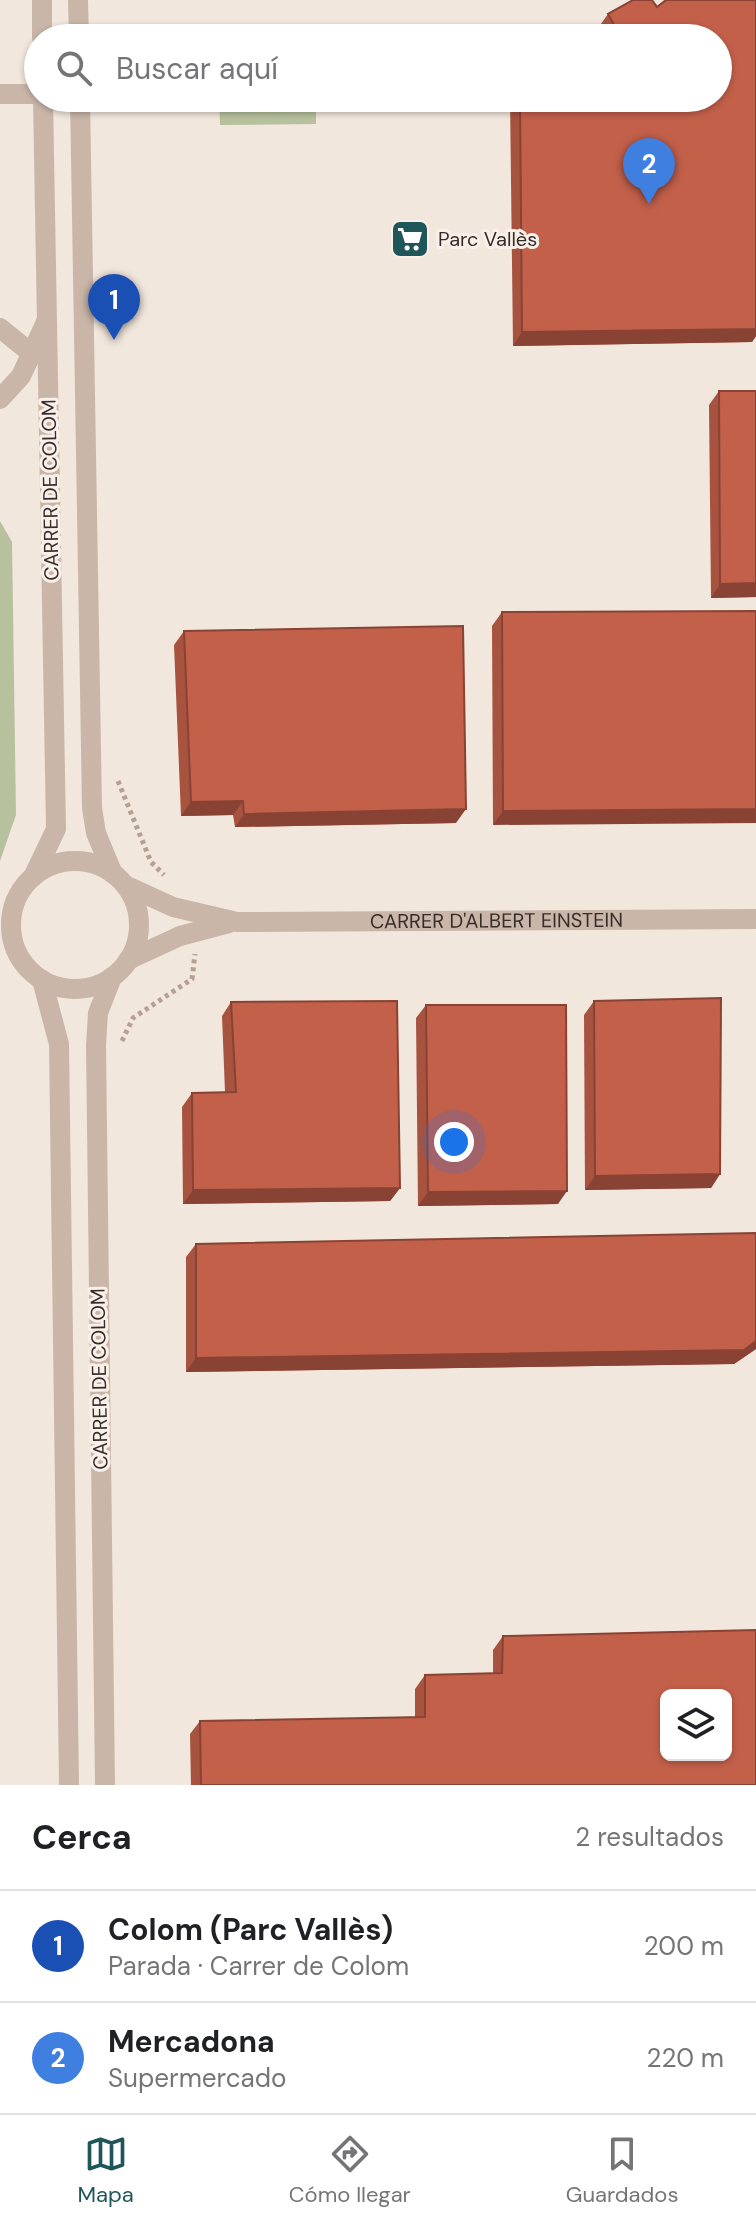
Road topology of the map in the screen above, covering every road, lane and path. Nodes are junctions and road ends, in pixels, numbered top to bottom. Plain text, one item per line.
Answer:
1 (42, 0) edge
2 (78, 0) edge
3 (42, 24) edge
4 (79, 24) edge
5 (0, 94) edge
6 (24, 94) edge
7 (43, 112) edge
8 (80, 112) edge
9 (48, 318) junction
10 (0, 328) edge
11 (31, 353) junction
12 (0, 399) edge
13 (119, 880) junction
14 (29, 882) junction
15 (0, 902) edge
16 (756, 919) edge
17 (237, 922) junction
18 (0, 952) edge
19 (128, 960) junction
20 (23, 962) junction
21 (112, 977) junction
22 (42, 980) junction
23 (69, 1785) edge
24 (105, 1785) edge

1 - 3 street
2 - 4 street
5 - 6 street
7 - 9 street, CARRER DE COLOM
8 - 13 street, CARRER DE COLOM
9 - 11 street
9 - 14 street, CARRER DE COLOM
10 - 11 street
11 - 12 street
13 - 14 street
13 - 17 street, CARRER D'ALBERT EINSTEIN
13 - 19 street
14 - 15 street
14 - 20 street
16 - 17 street, CARRER D'ALBERT EINSTEIN
17 - 19 street, CARRER D'ALBERT EINSTEIN
18 - 20 street
19 - 21 street
20 - 22 street
21 - 22 street
21 - 24 street, CARRER DE COLOM
22 - 23 street, CARRER DE COLOM

